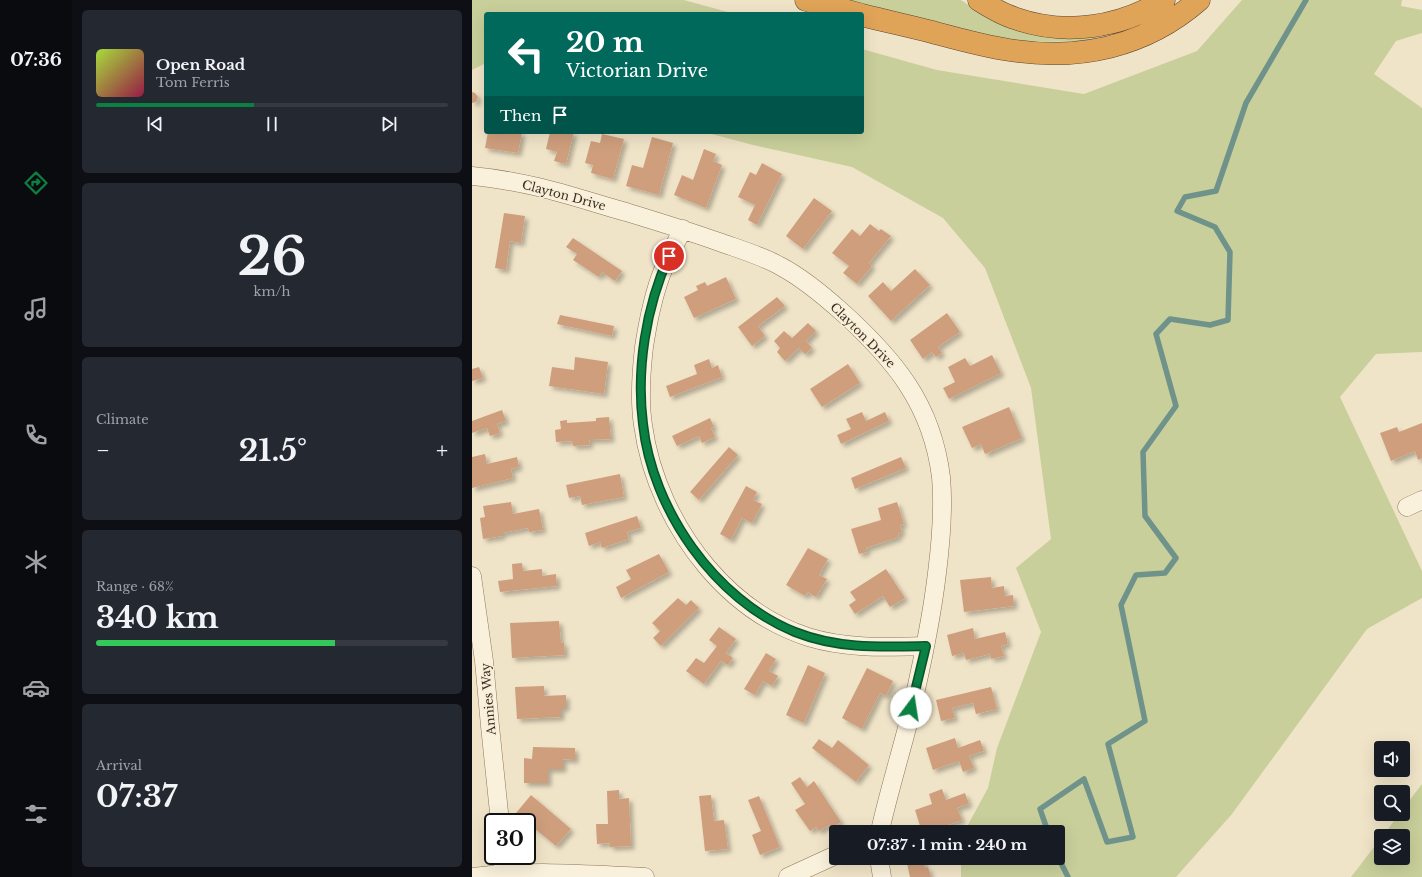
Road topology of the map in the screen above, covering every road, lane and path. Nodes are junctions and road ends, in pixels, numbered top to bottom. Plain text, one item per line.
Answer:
1 (806, 0) edge
2 (979, 0) edge
3 (1164, 0) edge
4 (1199, 0) edge
5 (853, 12) edge
6 (864, 15) edge
7 (472, 176) edge
8 (683, 230) junction
9 (472, 576) edge
10 (926, 646) junction
11 (499, 813) edge
12 (882, 825) edge
13 (829, 858) edge
14 (502, 865) edge
15 (880, 865) edge
16 (503, 874) junction
17 (472, 877) edge
18 (645, 877) edge
19 (788, 877) edge
20 (882, 877) edge

1 - 5 highway
2 - 3 highway
4 - 6 highway
7 - 8 street, Clayton Drive
8 - 10 street, Clayton Drive
8 - 10 street
9 - 11 street, Annies Way
10 - 12 street, Clayton Drive
13 - 19 street
14 - 16 street
15 - 20 street
16 - 17 street
16 - 18 street

